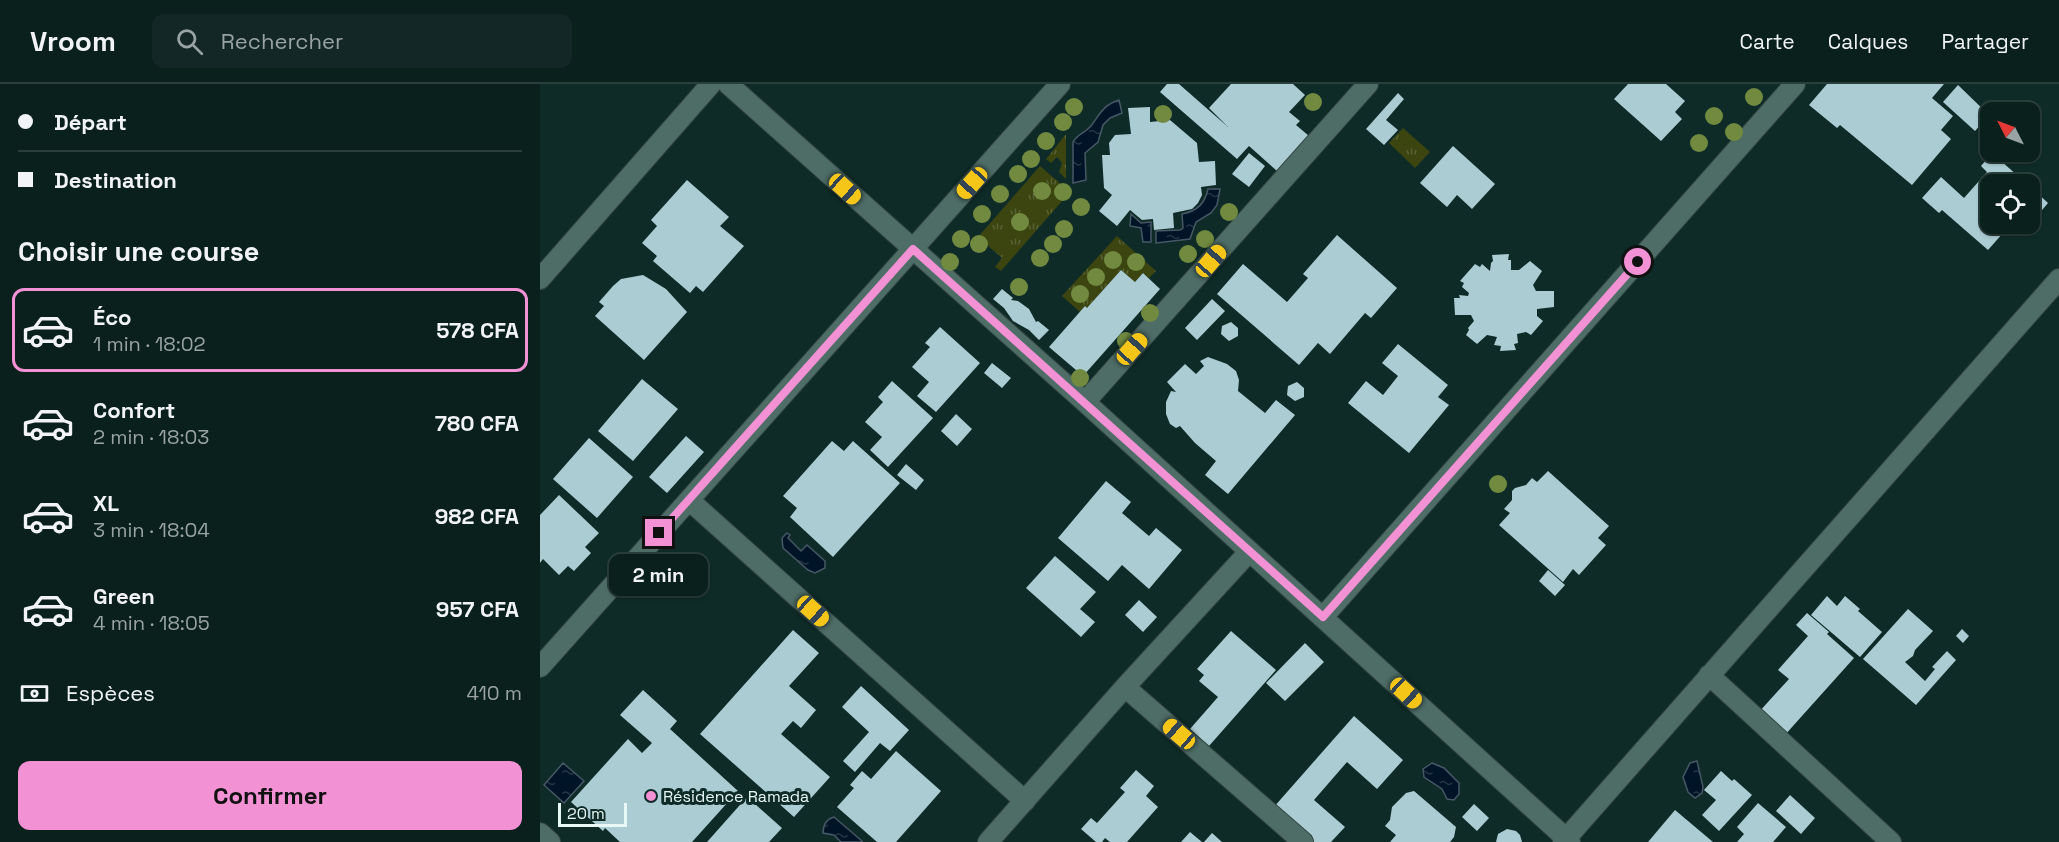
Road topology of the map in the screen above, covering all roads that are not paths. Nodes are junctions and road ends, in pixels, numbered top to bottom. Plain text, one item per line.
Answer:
1 (711, 84) edge
2 (728, 84) edge
3 (1060, 84) edge
4 (1368, 84) edge
5 (1795, 84) edge
6 (913, 249) junction
7 (540, 279) edge
8 (2059, 279) edge
9 (1085, 402) junction
10 (689, 500) junction
11 (1249, 552) junction
12 (1323, 617) junction
13 (540, 667) edge
14 (1709, 675) junction
15 (1125, 687) junction
16 (1025, 801) junction
17 (540, 833) edge
18 (1566, 841) edge
19 (550, 842) edge
20 (988, 842) edge
21 (1303, 842) edge
22 (1890, 842) edge

1 - 7 street
2 - 6 street
3 - 6 street
4 - 9 street
5 - 12 street
6 - 9 street
6 - 10 street
8 - 14 street
9 - 11 street
10 - 13 street
10 - 16 street
11 - 12 street
11 - 15 street
12 - 18 street
14 - 18 street
14 - 22 street
15 - 16 street
15 - 21 street
16 - 20 street
17 - 19 street

